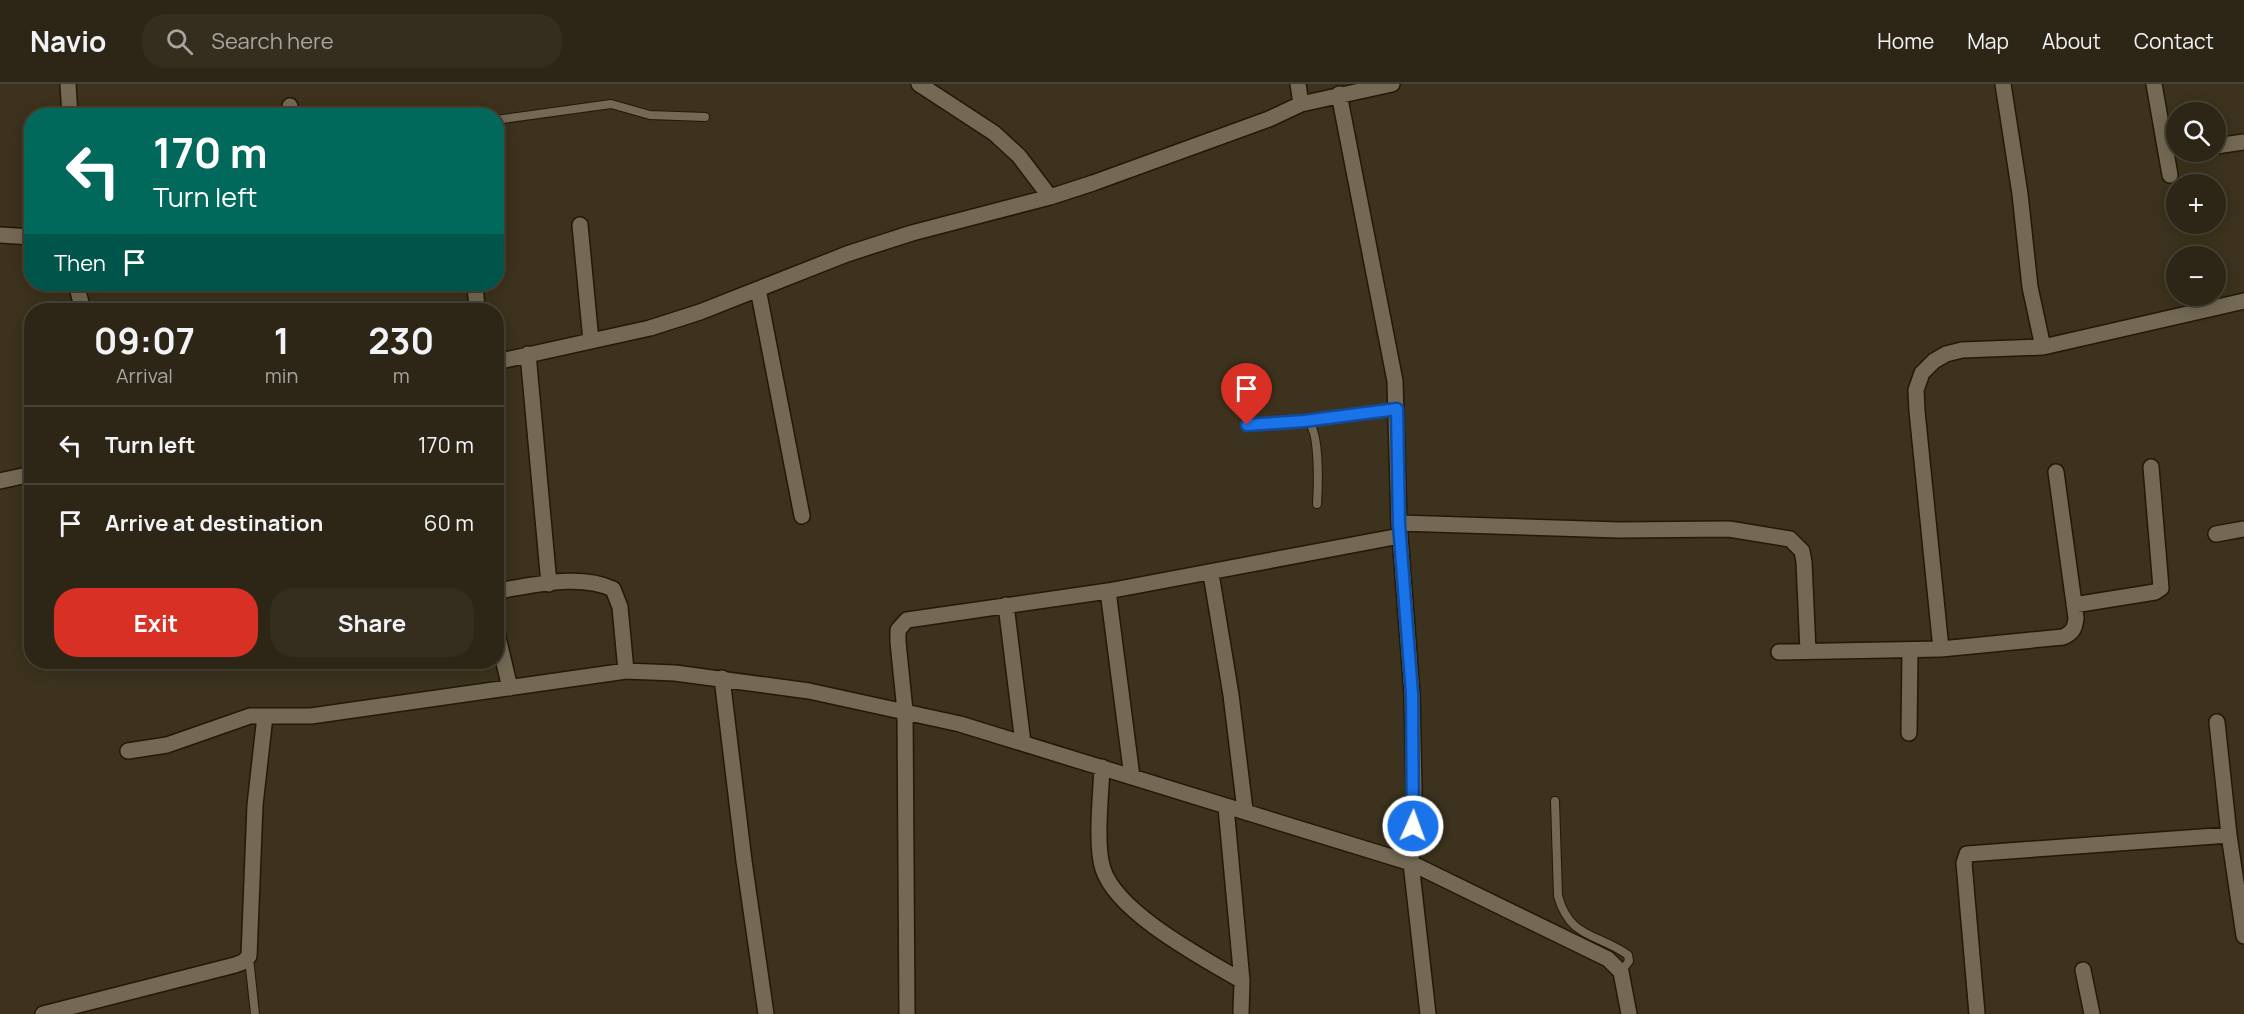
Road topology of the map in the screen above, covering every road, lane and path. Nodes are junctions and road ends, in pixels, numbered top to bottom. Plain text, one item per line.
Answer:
1 (68, 84) edge
2 (919, 84) edge
3 (1298, 84) edge
4 (1392, 84) edge
5 (2003, 84) edge
6 (2154, 84) edge
7 (1339, 94) junction
8 (1301, 104) junction
9 (70, 108) edge
10 (705, 117) dead end
11 (504, 119) edge
12 (2166, 125) edge
13 (2244, 142) edge
14 (2226, 145) edge
15 (1050, 197) junction
16 (580, 225) dead end
17 (0, 235) edge
18 (24, 236) edge
19 (758, 289) junction
20 (2244, 301) edge
21 (591, 341) junction
22 (2043, 347) junction
23 (528, 354) junction
24 (504, 360) edge
25 (1397, 409) junction
26 (1304, 421) junction
27 (1247, 425) dead end
28 (2151, 467) dead end
29 (2056, 472) dead end
30 (24, 476) edge
31 (0, 481) edge
32 (1317, 504) dead end
33 (802, 516) dead end
34 (2244, 529) edge
35 (1399, 530) junction
36 (2216, 534) dead end
37 (1211, 574) junction
38 (549, 584) junction
39 (504, 590) edge
40 (1108, 591) junction
41 (1006, 605) junction
42 (2074, 605) junction
43 (1941, 650) junction
44 (1808, 651) junction
45 (1910, 651) junction
46 (1779, 652) dead end
47 (504, 663) edge
48 (626, 671) junction
49 (722, 678) junction
50 (510, 688) junction
51 (905, 711) junction
52 (265, 716) junction
53 (2217, 722) dead end
54 (1909, 733) dead end
55 (1023, 743) junction
56 (128, 751) dead end
57 (1102, 767) junction
58 (1132, 777) junction
59 (1555, 801) dead end
60 (1226, 807) junction
61 (1245, 810) junction
62 (2229, 835) junction
63 (1411, 863) junction
64 (2244, 936) edge
65 (249, 956) junction
66 (2083, 970) dead end
67 (1622, 972) junction
68 (1242, 981) junction
69 (43, 1014) edge
70 (255, 1014) edge
71 (766, 1014) edge
72 (908, 1014) edge
73 (1241, 1014) edge
74 (1428, 1014) edge
75 (1629, 1014) edge
76 (1977, 1014) edge
77 (2092, 1014) edge

1 - 9 street
2 - 15 street
3 - 8 street
4 - 7 street
5 - 22 street
6 - 12 street
7 - 8 street
7 - 25 street
8 - 15 street
10 - 11 lane
13 - 14 street
15 - 19 street
16 - 21 street
17 - 18 street
19 - 21 street
19 - 33 street
20 - 22 street
21 - 23 street
22 - 43 street
23 - 24 street
23 - 38 street
25 - 26 lane
25 - 35 street
26 - 27 lane
26 - 32 lane
28 - 42 street
29 - 42 street
30 - 31 street
34 - 36 street
35 - 37 street
35 - 44 street
35 - 63 street
37 - 40 street
37 - 61 street
38 - 39 street
38 - 48 street
40 - 41 street
40 - 58 street
41 - 51 street
41 - 55 street
42 - 43 street
43 - 45 street
44 - 45 street
44 - 46 street
45 - 54 street
47 - 50 street
48 - 49 street
48 - 50 street
49 - 51 street
49 - 71 street
50 - 52 street
51 - 55 street
51 - 72 street
52 - 56 street
52 - 65 street
53 - 62 street
55 - 57 street
57 - 58 street
57 - 68 street
58 - 60 street
59 - 67 lane
60 - 61 street
60 - 68 street
61 - 63 street
62 - 64 street
62 - 76 street
63 - 67 street
63 - 74 street
65 - 69 street
65 - 70 lane
66 - 77 street
67 - 75 street
68 - 73 street

